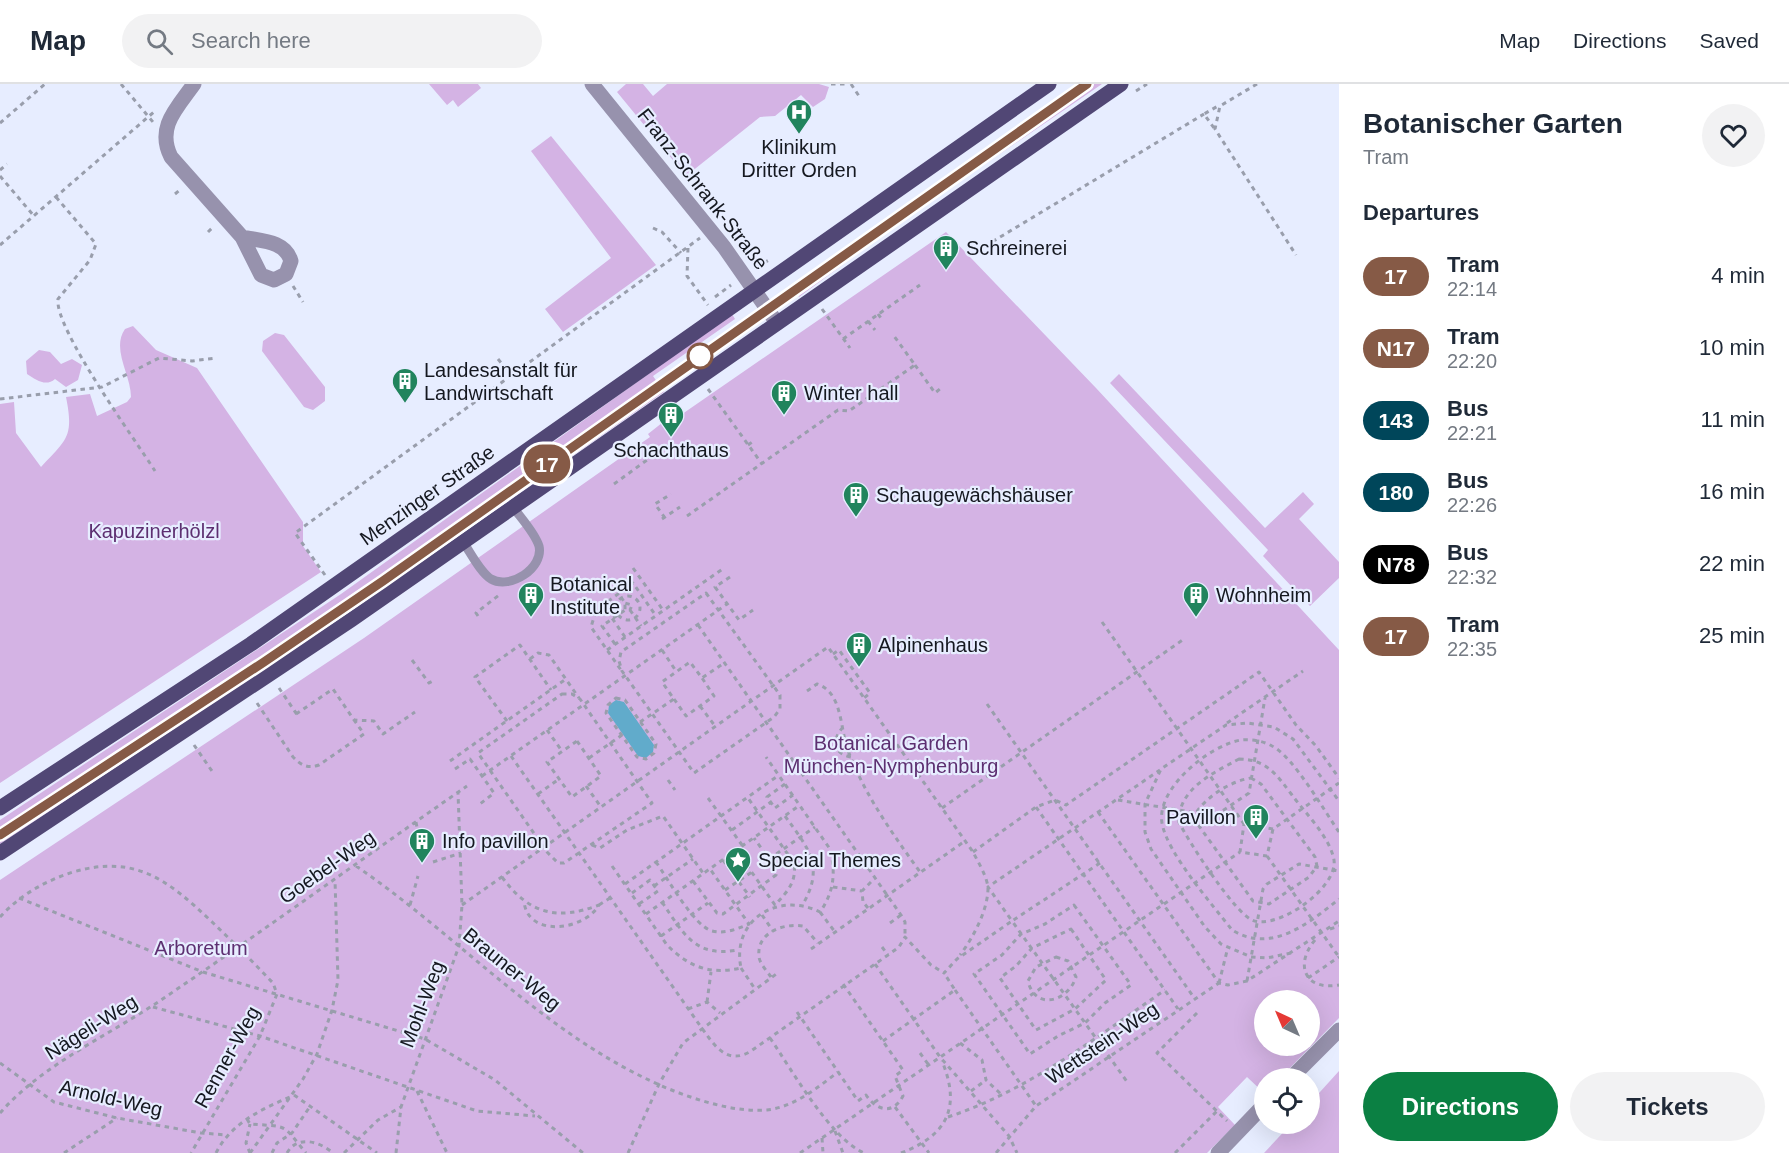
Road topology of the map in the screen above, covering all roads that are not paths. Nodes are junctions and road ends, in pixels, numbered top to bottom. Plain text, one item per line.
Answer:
1 (194, 84) edge
2 (592, 84) edge
3 (1049, 84) edge
4 (1121, 84) edge
5 (242, 237) dead end
6 (754, 289) junction
7 (777, 323) junction
8 (513, 507) junction
9 (463, 542) junction
10 (0, 808) edge
11 (0, 853) edge
12 (1339, 1030) edge
13 (1301, 1068) edge
14 (1254, 1115) edge
15 (1218, 1153) edge

1 - 5 street
2 - 6 street, Franz-Schrank-Straße
3 - 6 main road, Menzinger Straße
4 - 7 main road
6 - 7 street, Franz-Schrank-Straße
6 - 10 main road, Menzinger Straße
7 - 8 main road
8 - 9 main road
8 - 9 lane
9 - 11 main road
12 - 13 street
14 - 15 street

